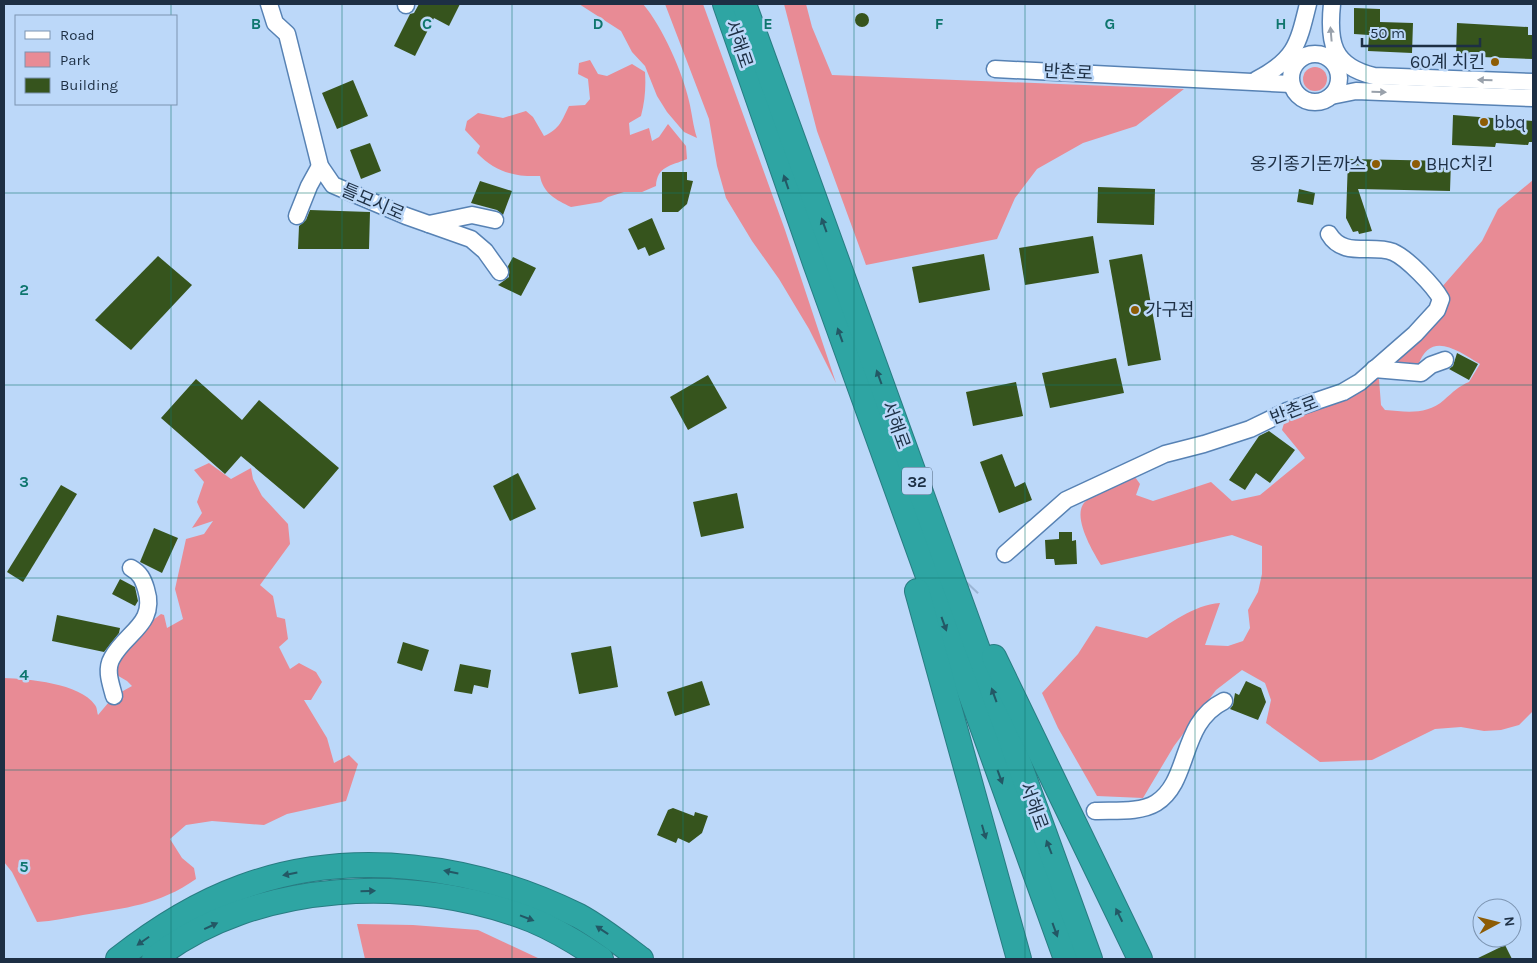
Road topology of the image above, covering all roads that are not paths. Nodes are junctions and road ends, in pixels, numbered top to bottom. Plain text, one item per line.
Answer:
1 (269, 4) edge
2 (724, 4) edge
3 (744, 4) edge
4 (753, 4) edge
5 (1308, 4) edge
6 (1332, 4) edge
7 (1302, 56) junction
8 (1340, 65) junction
9 (994, 69) dead end
10 (771, 79) junction
11 (1254, 82) junction
12 (1533, 82) edge
13 (1291, 84) junction
14 (1331, 96) junction
15 (1533, 98) edge
16 (320, 166) junction
17 (297, 216) dead end
18 (495, 220) dead end
19 (429, 224) junction
20 (1329, 234) dead end
21 (500, 272) dead end
22 (1445, 360) dead end
23 (1374, 369) junction
24 (863, 397) junction
25 (912, 468) junction
26 (1005, 554) dead end
27 (131, 568) dead end
28 (114, 696) dead end
29 (1224, 701) dead end
30 (1096, 811) dead end
31 (1063, 882) junction
32 (158, 957) edge
33 (118, 959) edge
34 (601, 959) edge
35 (641, 959) edge
36 (1020, 959) edge
37 (1066, 959) edge
38 (1090, 959) edge
39 (1095, 959) edge
40 (1140, 959) edge

1 - 16 street, 틀모시로
24 -> 2 highway, 서해로 / 32
3 - 10 highway, 서해로 / 32
4 - 10 highway
5 - 7 street
5 - 11 street
8 -> 6 street
7 - 8 street
7 - 13 street
12 -> 8 street
8 - 14 street
9 - 11 street, 반촌로
25 -> 10 highway, 서해로 / 32
11 - 13 street, 반촌로
13 - 14 street
14 -> 15 street
16 - 17 street
16 - 19 street, 틀모시로
18 - 19 street
19 - 21 street, 틀모시로
20 - 23 street, 반촌로
22 - 23 street
23 - 26 street, 반촌로
24 -> 36 highway
24 -> 37 highway, 서해로 / 32
31 -> 25 highway, 서해로 / 32
40 -> 25 highway
27 - 28 street
29 - 30 street
31 - 38 highway, 서해로 / 32
31 - 39 highway
32 -> 34 highway
35 -> 33 highway

